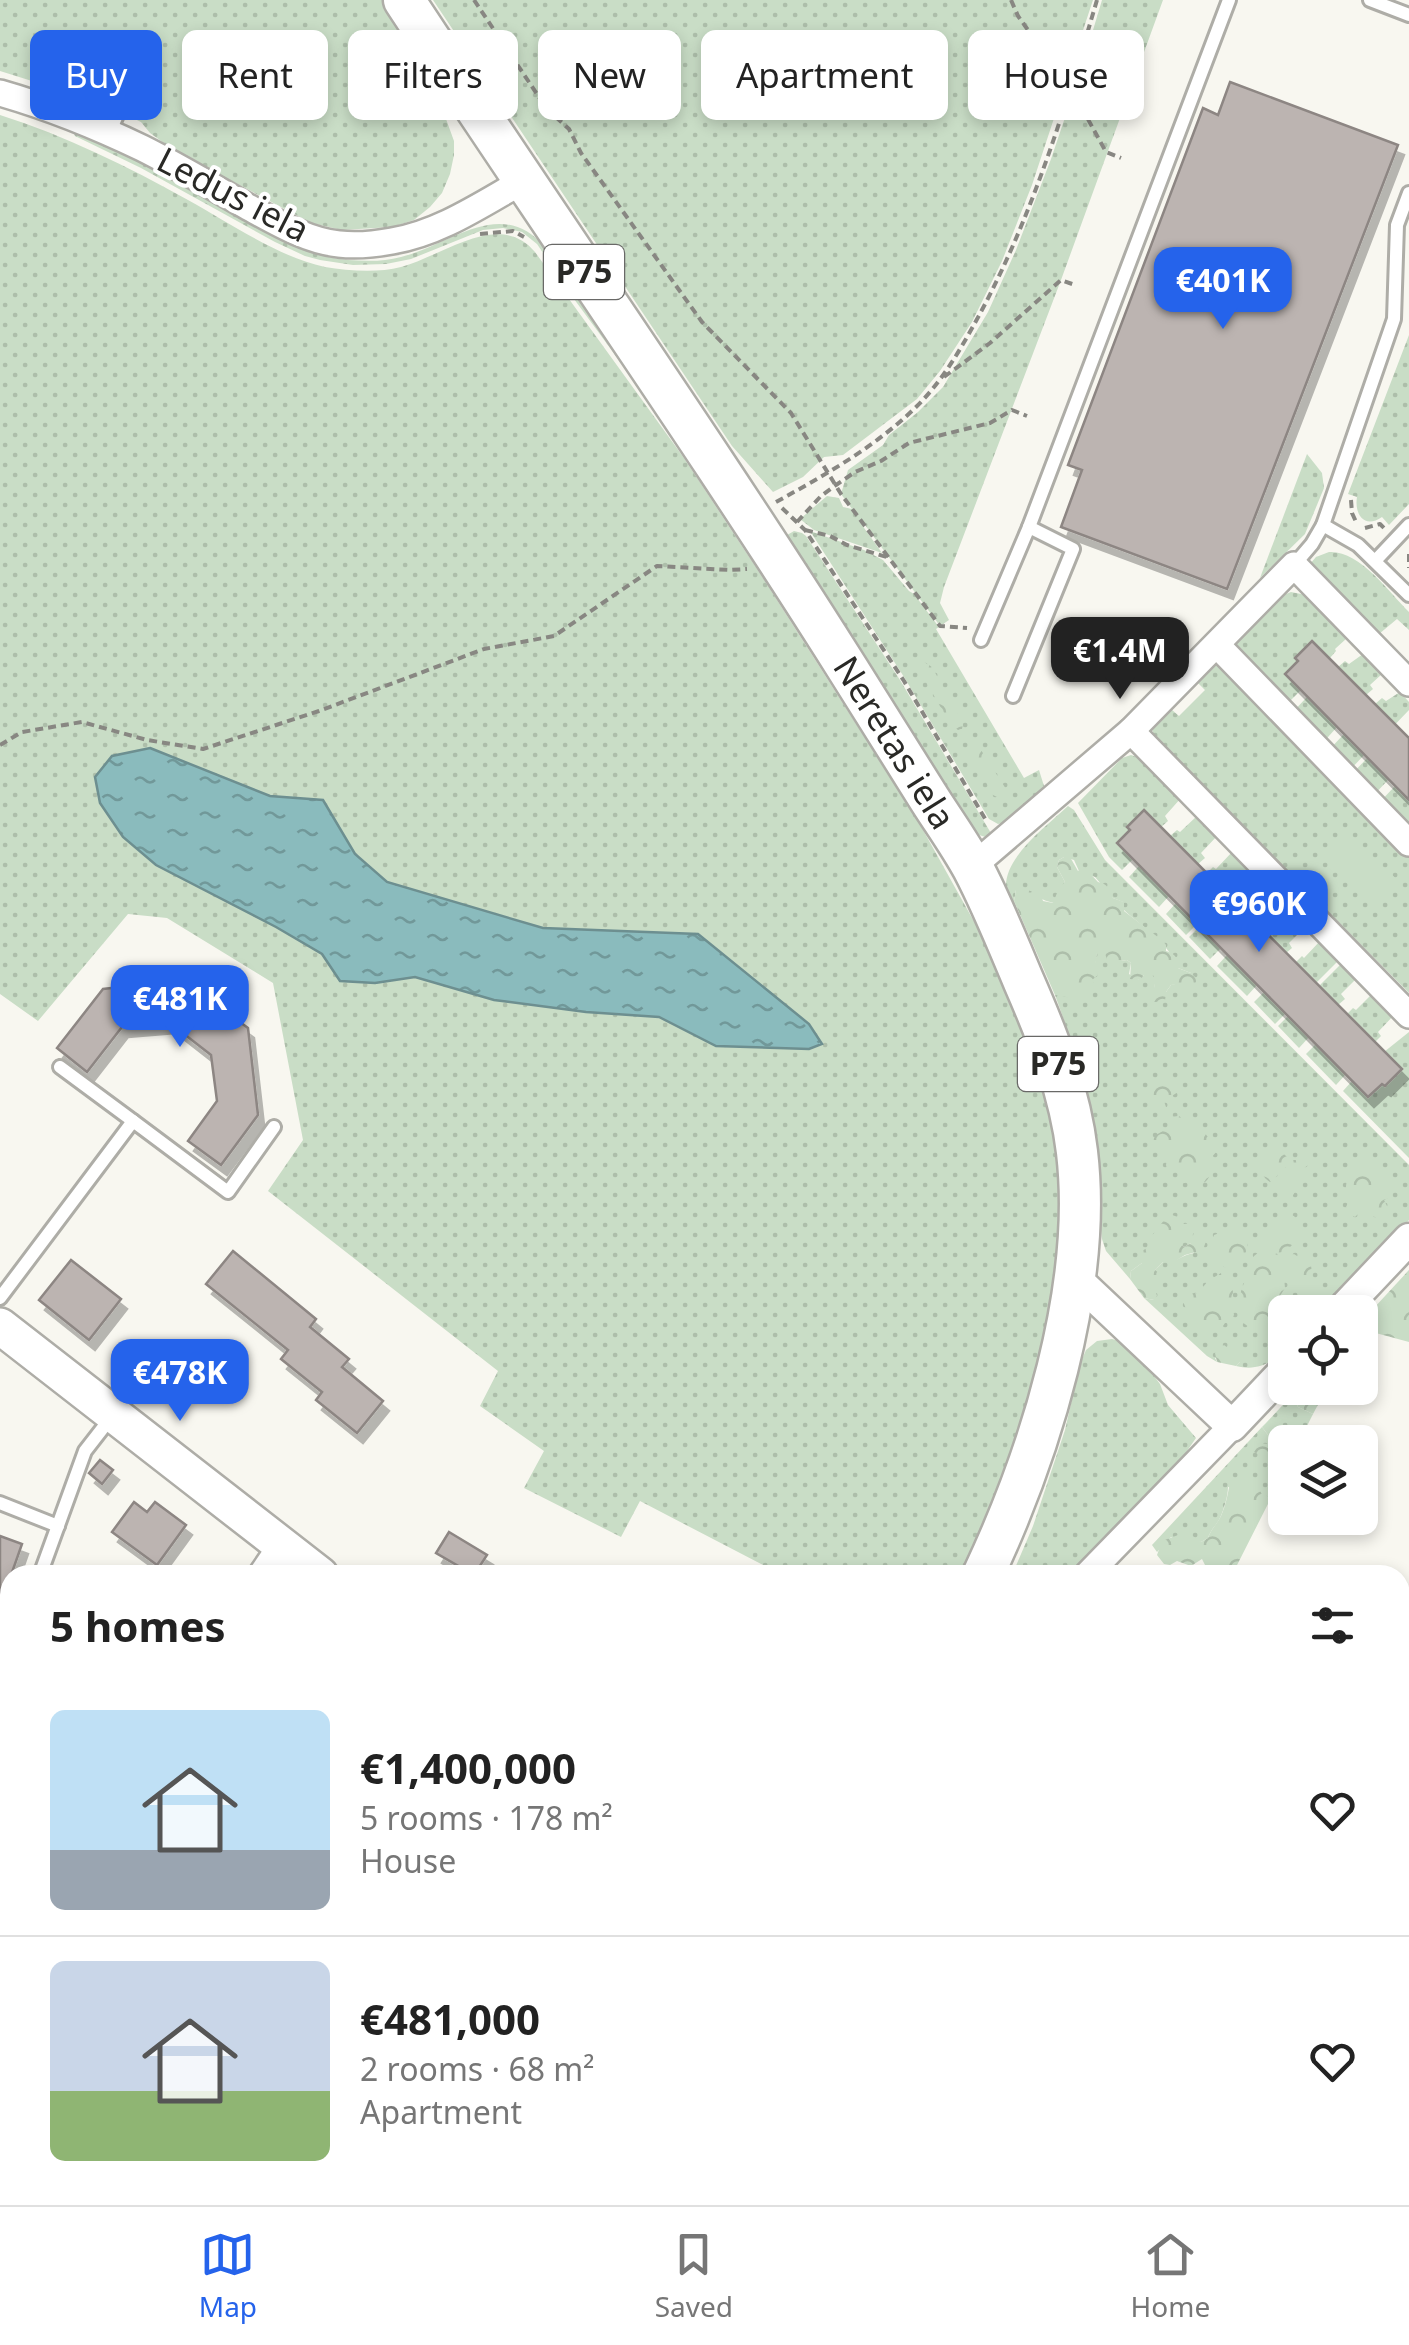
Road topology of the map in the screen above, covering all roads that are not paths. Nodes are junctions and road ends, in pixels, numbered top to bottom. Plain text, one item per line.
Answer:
1 (404, 0) edge
2 (1229, 0) edge
3 (1370, 0) edge
4 (1409, 15) edge
5 (0, 94) edge
6 (115, 120) edge
7 (109, 133) junction
8 (523, 181) junction
9 (1409, 193) edge
10 (1323, 525) junction
11 (1409, 525) edge
12 (1029, 527) junction
13 (1374, 561) junction
14 (1294, 565) junction
15 (1409, 595) edge
16 (977, 634) road end
17 (1217, 645) junction
18 (1409, 684) edge
19 (1013, 696) dead end
20 (1131, 731) junction
21 (1409, 843) edge
22 (986, 855) junction
23 (1409, 1014) edge
24 (60, 1067) dead end
25 (133, 1121) junction
26 (274, 1127) dead end
27 (1409, 1239) edge
28 (1074, 1277) junction
29 (1356, 1295) edge
30 (0, 1298) edge
31 (0, 1326) edge
32 (1268, 1388) edge
33 (114, 1414) junction
34 (1232, 1426) junction
35 (0, 1503) edge
36 (58, 1526) junction
37 (282, 1544) junction
38 (44, 1565) edge
39 (268, 1565) edge
40 (308, 1565) edge
41 (988, 1565) edge
42 (1097, 1565) edge

1 - 8 main road, Neretas iela / P75
2 - 12 lane
3 - 4 lane
5 - 7 street, Ledus iela
6 - 7 lane
7 - 8 street, Ledus iela
8 - 22 main road, Neretas iela / P75
9 - 10 lane
10 - 13 lane
10 - 14 lane
11 - 13 lane
12 - 16 lane
12 - 19 lane
13 - 15 lane
14 - 17 street
14 - 18 street
17 - 20 street
17 - 21 street
20 - 22 street
20 - 23 street
22 - 28 main road, Neretas iela / P75
24 - 25 lane
25 - 26 lane
25 - 30 lane
27 - 29 street
28 - 34 street
28 - 41 main road, Neretas iela / P75
31 - 33 main road
32 - 34 street
33 - 36 lane
33 - 37 main road
34 - 42 street
35 - 36 lane
36 - 38 lane
37 - 39 street
37 - 40 main road

